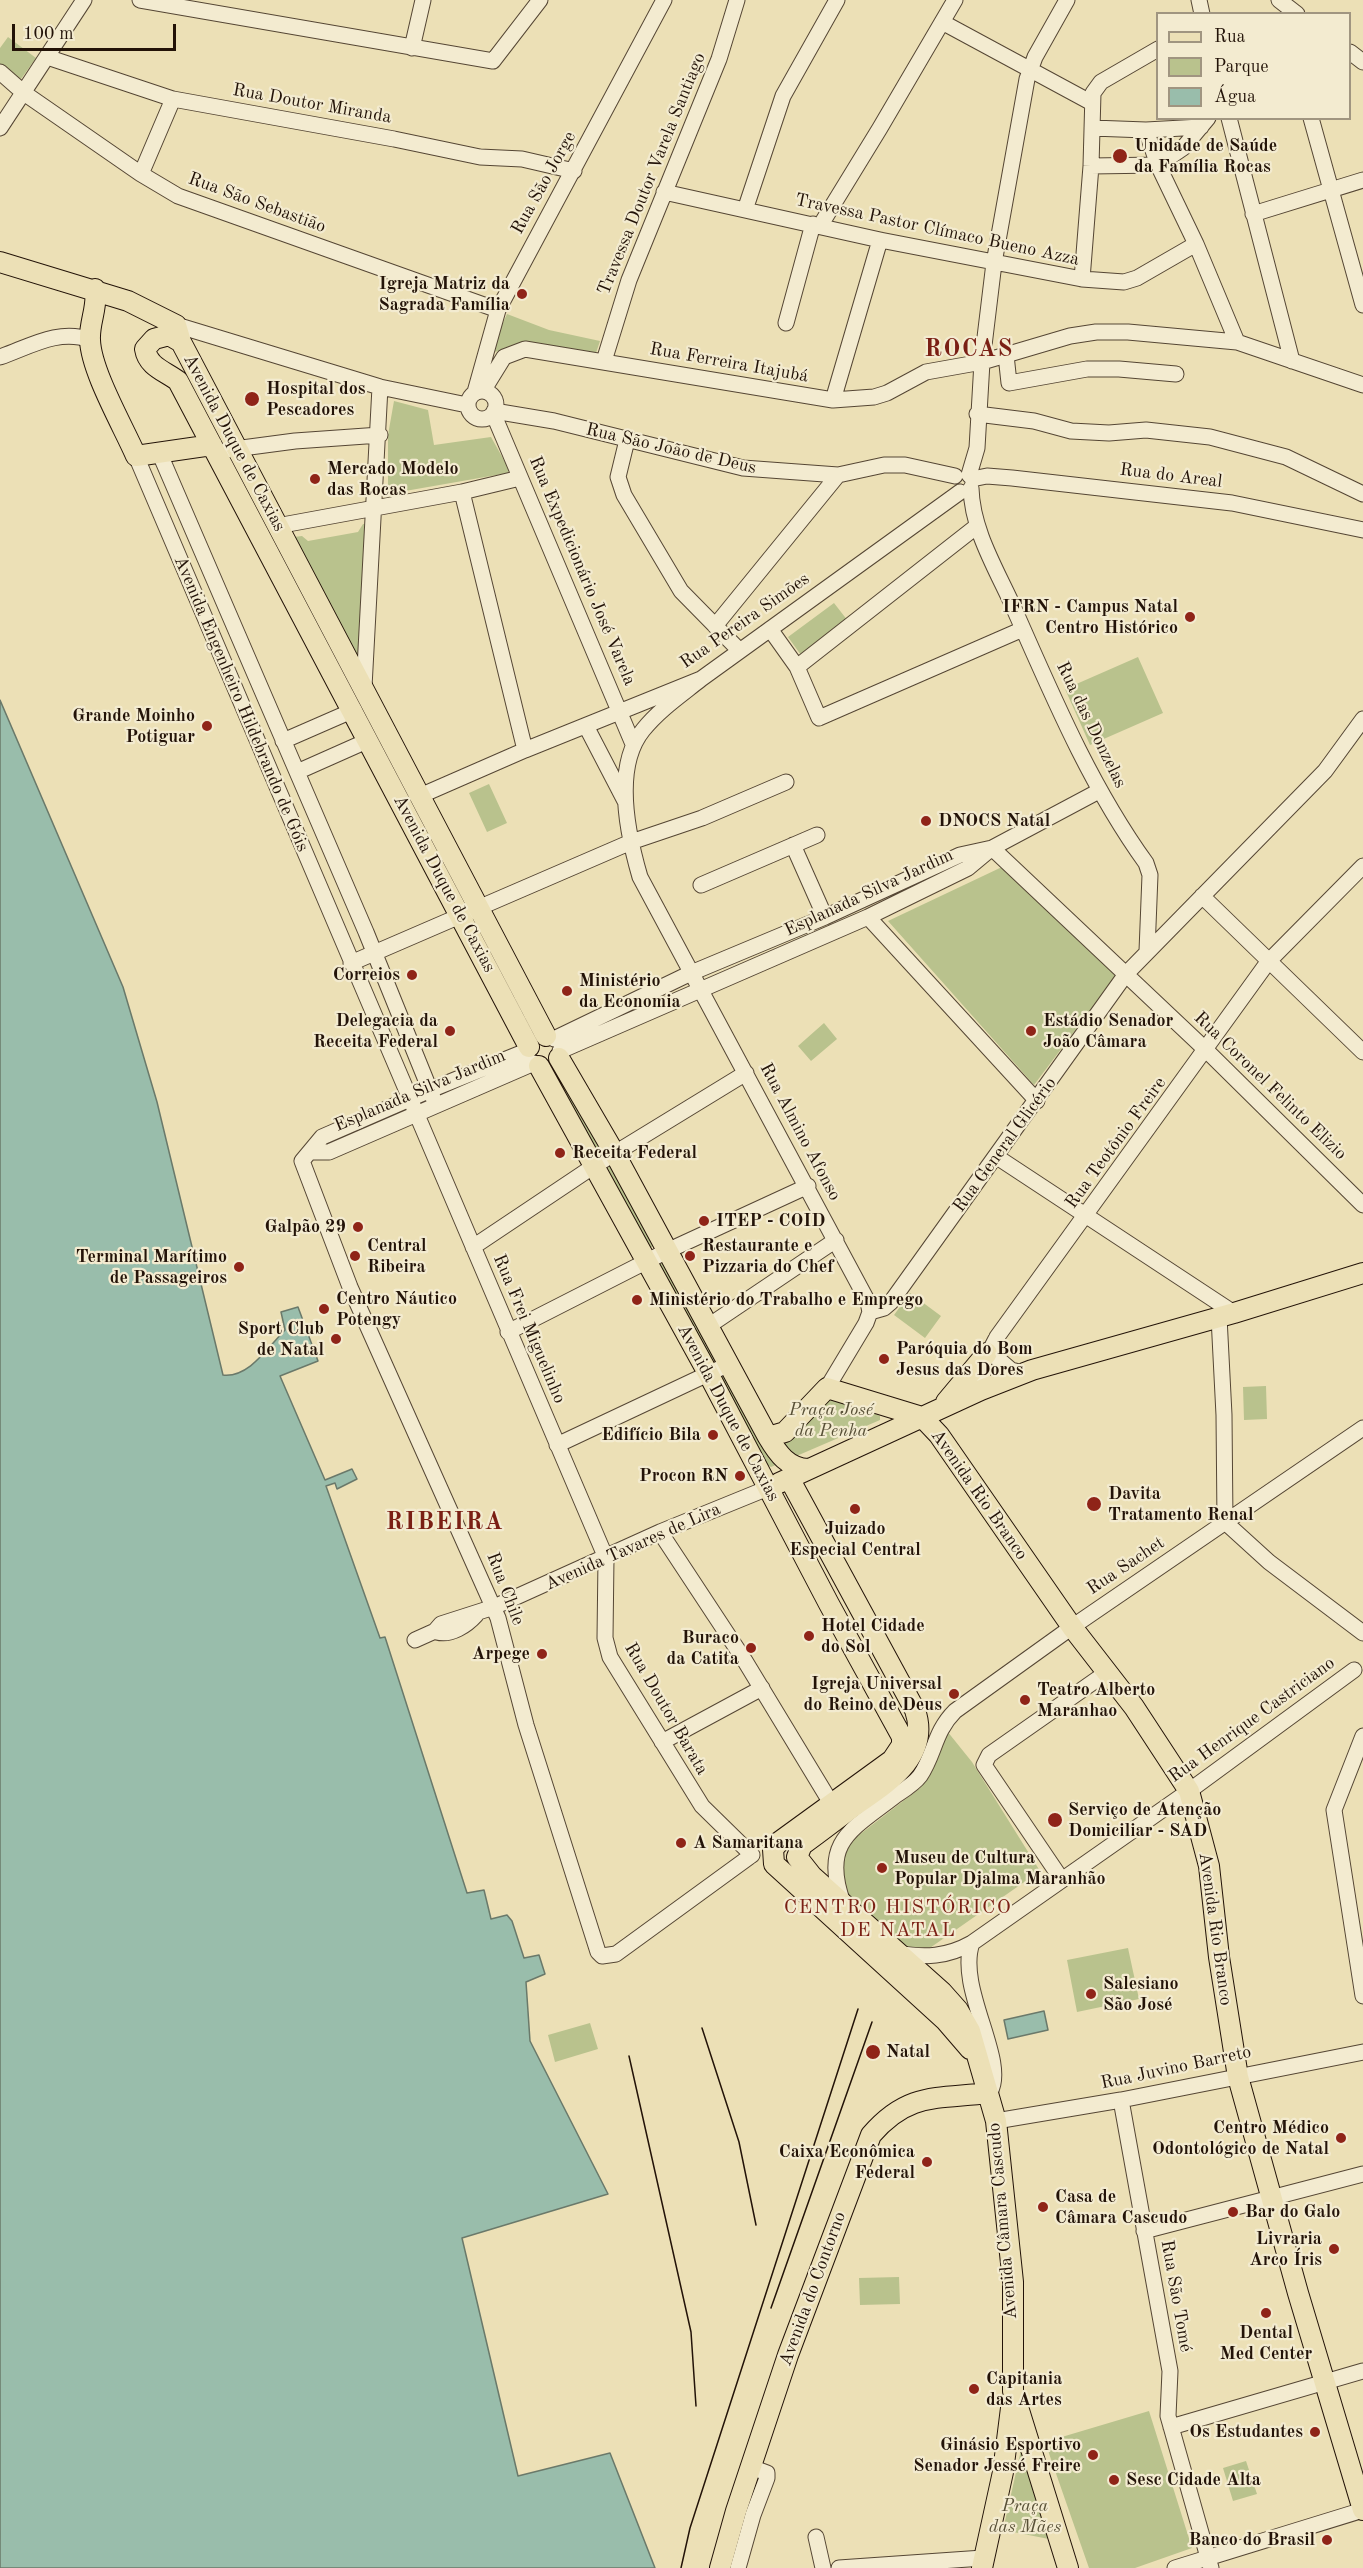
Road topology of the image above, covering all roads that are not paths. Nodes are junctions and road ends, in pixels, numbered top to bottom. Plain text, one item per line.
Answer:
1 (84, 0) edge
2 (141, 0) edge
3 (423, 0) edge
4 (540, 0) edge
5 (664, 0) edge
6 (737, 0) edge
7 (837, 0) edge
8 (955, 0) edge
9 (1067, 0) edge
10 (1279, 0) edge
11 (1294, 12) edge
12 (942, 22) junction
13 (412, 48) junction
14 (1156, 51) edge
15 (1351, 53) edge
16 (47, 57) junction
17 (1363, 62) edge
18 (1029, 71) junction
19 (0, 72) edge
20 (24, 93) junction
21 (173, 99) junction
22 (1092, 102) junction
23 (1230, 120) edge
24 (1312, 120) edge
25 (1205, 123) edge
26 (0, 128) edge
27 (1092, 128) junction
28 (1146, 130) junction
29 (1158, 165) junction
30 (1091, 166) junction
31 (574, 171) junction
32 (141, 174) junction
33 (1363, 180) edge
34 (1330, 190) junction
35 (664, 192) junction
36 (745, 210) junction
37 (1253, 214) junction
38 (816, 225) junction
39 (880, 240) junction
40 (1196, 244) junction
41 (0, 262) edge
42 (994, 263) junction
43 (1082, 279) junction
44 (95, 289) junction
45 (1363, 305) edge
46 (498, 310) junction
47 (786, 323) dead end
48 (178, 333) junction
49 (90, 340) junction
50 (1237, 342) junction
51 (1006, 355) junction
52 (2, 357) edge
53 (604, 361) junction
54 (1292, 361) junction
55 (982, 362) junction
56 (1176, 374) dead end
57 (1363, 385) edge
58 (380, 387) junction
59 (475, 396) junction
60 (833, 400) junction
61 (494, 412) junction
62 (978, 414) junction
63 (380, 435) junction
64 (627, 440) junction
65 (236, 448) junction
66 (214, 449) junction
67 (159, 452) junction
68 (136, 456) junction
69 (838, 475) junction
70 (520, 478) junction
71 (963, 484) junction
72 (462, 492) junction
73 (1363, 494) edge
74 (375, 506) junction
75 (976, 522) junction
76 (277, 526) junction
77 (1363, 530) edge
78 (229, 614) junction
79 (207, 623) junction
80 (715, 626) junction
81 (770, 629) junction
82 (1023, 629) junction
83 (740, 651) junction
84 (797, 667) junction
85 (701, 679) junction
86 (364, 687) junction
87 (354, 710) junction
88 (621, 712) junction
89 (1363, 719) edge
90 (586, 726) junction
91 (369, 740) junction
92 (633, 744) junction
93 (285, 745) junction
94 (525, 750) junction
95 (265, 760) junction
96 (297, 772) junction
97 (786, 782) dead end
98 (1099, 791) junction
99 (422, 795) junction
100 (626, 803) junction
101 (315, 813) junction
102 (292, 822) junction
103 (817, 835) dead end
104 (630, 842) junction
105 (793, 845) junction
106 (992, 848) junction
107 (1363, 866) edge
108 (702, 885) dead end
109 (1202, 896) junction
110 (480, 907) junction
111 (461, 916) junction
112 (825, 917) junction
113 (868, 917) junction
114 (799, 927) junction
115 (366, 932) junction
116 (341, 940) junction
117 (804, 946) junction
118 (1147, 951) junction
119 (375, 953) junction
120 (1268, 962) junction
121 (351, 963) junction
122 (511, 966) junction
123 (691, 973) junction
124 (1126, 974) junction
125 (492, 975) junction
126 (700, 989) junction
127 (555, 1046) junction
128 (1207, 1051) junction
129 (1363, 1052) edge
130 (533, 1057) junction
131 (746, 1073) junction
132 (429, 1090) junction
133 (411, 1098) junction
134 (1037, 1101) junction
135 (436, 1105) junction
136 (418, 1114) junction
137 (311, 1152) junction
138 (615, 1154) junction
139 (997, 1157) junction
140 (594, 1166) junction
141 (808, 1186) junction
142 (1363, 1205) edge
143 (1087, 1215) junction
144 (836, 1240) junction
145 (473, 1246) junction
146 (667, 1251) junction
147 (646, 1262) junction
148 (1363, 1273) edge
149 (870, 1312) junction
150 (1226, 1315) junction
151 (707, 1327) junction
152 (508, 1332) junction
153 (992, 1345) junction
154 (727, 1365) junction
155 (1023, 1373) junction
156 (709, 1375) junction
157 (827, 1388) junction
158 (981, 1390) junction
159 (931, 1413) junction
160 (1363, 1428) edge
161 (772, 1437) junction
162 (557, 1445) junction
163 (788, 1470) junction
164 (765, 1481) junction
165 (1226, 1522) junction
166 (660, 1532) junction
167 (606, 1557) junction
168 (494, 1607) junction
169 (1072, 1627) junction
170 (1363, 1633) edge
171 (415, 1640) dead end
172 (1354, 1670) dead end
173 (1106, 1673) junction
174 (762, 1688) junction
175 (1363, 1736) edge
176 (662, 1742) junction
177 (1189, 1791) junction
178 (831, 1803) junction
179 (752, 1855) junction
180 (774, 1863) junction
181 (1062, 1880) junction
182 (843, 1905) junction
183 (972, 1943) junction
184 (897, 1953) junction
185 (1363, 1996) edge
186 (1363, 2052) edge
187 (978, 2058) junction
188 (1238, 2077) junction
189 (988, 2093) junction
190 (1121, 2100) junction
191 (996, 2121) junction
192 (1363, 2174) edge
193 (1271, 2197) junction
194 (1144, 2231) junction
195 (1363, 2371) edge
196 (1325, 2383) junction
197 (1013, 2391) junction
198 (1171, 2427) junction
199 (751, 2467) junction
200 (1363, 2510) edge
201 (816, 2536) dead end
202 (982, 2563) edge
203 (1210, 2563) edge
204 (720, 2568) edge
205 (738, 2568) edge
206 (823, 2568) edge
207 (839, 2568) edge
208 (1068, 2568) edge
209 (1175, 2568) edge

1 - 16 street
2 - 13 street
3 - 13 street
4 - 13 street
5 - 31 street, Rua São Jorge
6 - 35 street, Travessa Doutor Varela Santiago
7 - 36 street
8 - 12 street
9 - 18 street
10 - 11 street
12 - 18 street
12 - 38 street
14 - 22 street
15 - 17 street
16 - 20 street
16 - 21 street, Rua Doutor Miranda
18 - 22 street
18 - 42 street
19 - 20 street, Rua São Sebastião
20 - 26 street
20 - 32 street, Rua São Sebastião
21 - 31 street, Rua Doutor Miranda
21 - 32 street
22 - 27 street
23 - 37 street
24 - 34 street
25 - 28 street
25 - 29 street
27 - 28 street
27 - 30 street
28 - 29 street
29 - 30 street
29 - 40 street
30 - 43 street
31 - 46 street, Rua São Jorge
32 - 46 street, Rua São Sebastião
33 - 34 street
34 - 37 street
34 - 45 street
35 - 36 street, Travessa Pastor Clímaco Bueno Azza
35 - 53 street, Travessa Doutor Varela Santiago
36 - 38 street, Travessa Pastor Clímaco Bueno Azza
37 - 54 street
38 - 39 street, Travessa Pastor Clímaco Bueno Azza
38 - 47 street
39 - 42 street, Travessa Pastor Clímaco Bueno Azza
39 - 60 street
40 - 43 street, Travessa Pastor Clímaco Bueno Azza
40 - 50 street
41 - 44 main road
42 - 43 street, Travessa Pastor Clímaco Bueno Azza
42 - 55 street
44 - 48 main road
44 - 49 main road, Avenida Engenheiro Hildebrando de Góis
46 - 59 street, Rua São Jorge
48 - 58 street
48 - 65 main road, Avenida Duque de Caxias
48 - 66 main road, Avenida Duque de Caxias
49 - 52 street
49 - 68 main road, Avenida Engenheiro Hildebrando de Góis
50 - 51 street, Rua Ferreira Itajubá
50 - 54 street, Rua Ferreira Itajubá
51 - 55 street, Rua Ferreira Itajubá
51 - 56 street
53 - 59 street, Rua Ferreira Itajubá
53 - 60 street, Rua Ferreira Itajubá
54 - 57 street, Rua Ferreira Itajubá
55 - 60 street, Rua Ferreira Itajubá
55 - 62 street
58 - 59 street
58 - 63 street
59 - 61 street, Rua Expedicionário José Varela
59 - 61 street, Rua São João de Deus
61 - 64 street, Rua São João de Deus
61 - 70 street, Rua Expedicionário José Varela
62 - 71 street
62 - 73 street
63 - 65 street
63 - 74 street
64 - 69 street, Rua São João de Deus
64 - 80 street
65 - 66 street
65 - 76 main road, Avenida Duque de Caxias
66 - 67 main road
66 - 87 main road, Avenida Duque de Caxias
67 - 68 main road
67 - 78 street, Avenida Engenheiro Hildebrando de Góis
68 - 79 street, Avenida Engenheiro Hildebrando de Góis
69 - 71 street, Rua São João de Deus
69 - 80 street
70 - 72 street
70 - 88 street, Rua Expedicionário José Varela
71 - 75 street, Rua das Donzelas
71 - 77 street, Rua do Areal
71 - 81 street, Rua Pereira Simões
72 - 74 street
72 - 94 street
74 - 76 street
74 - 86 street
75 - 82 street, Rua das Donzelas
75 - 84 street
76 - 86 main road, Avenida Duque de Caxias
78 - 79 street
78 - 93 street, Avenida Engenheiro Hildebrando de Góis
79 - 95 street, Avenida Engenheiro Hildebrando de Góis
80 - 83 street
81 - 83 street, Rua Pereira Simões
81 - 84 street
82 - 84 street
82 - 98 street, Rua das Donzelas
83 - 85 street, Rua Pereira Simões
85 - 88 street, Rua Pereira Simões
85 - 92 street
86 - 99 main road, Avenida Duque de Caxias
87 - 91 main road, Avenida Duque de Caxias
87 - 93 street
88 - 90 street, Rua Pereira Simões
88 - 92 street, Rua Expedicionário José Varela
89 - 109 street, Rua General Glicério
90 - 94 street, Rua Pereira Simões
90 - 100 street
91 - 96 street
91 - 111 main road, Avenida Duque de Caxias
92 - 100 street
93 - 95 street
93 - 96 street, Avenida Engenheiro Hildebrando de Góis
94 - 99 street, Rua Pereira Simões
95 - 102 street, Avenida Engenheiro Hildebrando de Góis
96 - 101 street, Avenida Engenheiro Hildebrando de Góis
97 - 104 street
98 - 106 street, Esplanada Silva Jardim
98 - 118 street, Rua das Donzelas
99 - 110 main road, Avenida Duque de Caxias
100 - 104 street, Rua Almino Afonso
101 - 102 street
101 - 115 street, Avenida Engenheiro Hildebrando de Góis
102 - 116 street, Avenida Engenheiro Hildebrando de Góis
103 - 105 street
104 - 110 street
104 - 123 street, Rua Almino Afonso
105 - 108 street
105 - 112 street
106 - 112 street, Esplanada Silva Jardim
106 - 113 street, Esplanada Silva Jardim
106 - 124 street, Rua Coronel Felinto Elizio
107 - 120 street, Rua Teotônio Freire
109 - 118 street, Rua General Glicério
109 - 120 street
110 - 111 street
110 - 122 main road, Avenida Duque de Caxias
111 - 119 street
111 - 125 main road, Avenida Duque de Caxias
112 - 114 street, Esplanada Silva Jardim
113 - 117 street, Esplanada Silva Jardim
113 - 134 street
114 - 117 street
114 - 123 street, Esplanada Silva Jardim
115 - 116 street
115 - 119 street, Avenida Engenheiro Hildebrando de Góis
116 - 121 street, Avenida Engenheiro Hildebrando de Góis
117 - 126 street, Esplanada Silva Jardim
118 - 124 street, Rua General Glicério
119 - 121 street
119 - 132 street, Avenida Engenheiro Hildebrando de Góis
120 - 128 street, Rua Teotônio Freire
120 - 129 street
121 - 133 street, Avenida Engenheiro Hildebrando de Góis
122 - 125 main road
122 - 127 main road, Avenida Duque de Caxias
123 - 126 street, Rua Almino Afonso
123 - 127 street, Esplanada Silva Jardim
124 - 128 street, Rua Coronel Felinto Elizio
124 - 134 street, Rua General Glicério
125 - 130 main road, Avenida Duque de Caxias
126 - 127 street, Esplanada Silva Jardim
126 - 131 street, Rua Almino Afonso
127 - 130 main road
127 - 130 main road
127 - 138 main road, Avenida Duque de Caxias
128 - 142 street, Rua Coronel Felinto Elizio
128 - 143 street, Rua Teotônio Freire
130 - 132 street, Esplanada Silva Jardim
130 - 135 street, Esplanada Silva Jardim
130 - 140 main road, Avenida Duque de Caxias
131 - 138 street
131 - 141 street, Rua Almino Afonso
132 - 133 street, Esplanada Silva Jardim
132 - 135 street, Avenida Engenheiro Hildebrando de Góis
133 - 136 street, Avenida Engenheiro Hildebrando de Góis
133 - 137 street, Esplanada Silva Jardim
134 - 139 street, Rua General Glicério
135 - 136 street, Esplanada Silva Jardim
136 - 137 street, Esplanada Silva Jardim
136 - 145 street, Rua Frei Miguelinho
137 - 168 street, Rua Chile
138 - 140 street
138 - 146 main road, Avenida Duque de Caxias
139 - 143 street
139 - 149 street, Rua General Glicério
140 - 145 street
140 - 147 main road, Avenida Duque de Caxias
141 - 144 street, Rua Almino Afonso
141 - 146 street
143 - 150 street
143 - 153 street, Rua Teotônio Freire
144 - 149 street, Rua Almino Afonso
144 - 151 street
145 - 152 street, Rua Frei Miguelinho
146 - 147 street
146 - 151 main road, Avenida Duque de Caxias
147 - 152 street
147 - 156 main road, Avenida Duque de Caxias
148 - 150 main road, Avenida Tavares de Lira
149 - 157 street
150 - 155 main road, Avenida Tavares de Lira
150 - 165 street
151 - 154 main road, Avenida Duque de Caxias
152 - 162 street, Rua Frei Miguelinho
153 - 155 street
153 - 158 street, Rua Teotônio Freire
153 - 159 main road
154 - 156 street
154 - 161 main road, Avenida Duque de Caxias
155 - 158 main road, Avenida Tavares de Lira
156 - 162 street
156 - 164 main road, Avenida Duque de Caxias
157 - 159 main road
157 - 161 main road
158 - 159 main road, Avenida Tavares de Lira
159 - 163 main road, Avenida Tavares de Lira
159 - 169 main road, Avenida Rio Branco
160 - 165 street, Rua Sachet
161 - 163 main road, Avenida Duque de Caxias
162 - 167 street, Rua Frei Miguelinho
163 - 164 main road, Avenida Tavares de Lira
163 - 182 main road, Avenida Duque de Caxias
164 - 166 street, Avenida Tavares de Lira
164 - 178 main road, Avenida Duque de Caxias
165 - 169 street, Rua Sachet
165 - 170 street
166 - 167 street, Avenida Tavares de Lira
166 - 174 street
167 - 168 street, Avenida Tavares de Lira
167 - 176 street, Rua Doutor Barata
168 - 171 street, Avenida Tavares de Lira
168 - 179 street, Rua Chile
169 - 173 main road, Avenida Rio Branco
169 - 182 street, Rua Sachet
172 - 177 street, Rua Henrique Castriciano
173 - 177 main road, Avenida Rio Branco
173 - 181 street
174 - 176 street
174 - 178 street
175 - 185 street
176 - 179 street, Rua Doutor Barata
177 - 181 street, Rua Henrique Castriciano
177 - 188 main road, Avenida Rio Branco
178 - 180 main road
179 - 180 street
180 - 187 main road
181 - 183 street, Rua Henrique Castriciano
182 - 184 main road
183 - 184 street, Rua Henrique Castriciano
183 - 189 street, Avenida Câmara Cascudo
184 - 187 main road
186 - 188 street, Rua Juvino Barreto
187 - 189 main road
188 - 190 street, Rua Juvino Barreto
188 - 193 main road, Avenida Rio Branco
189 - 191 main road, Avenida Câmara Cascudo
189 - 199 main road, Avenida do Contorno
190 - 191 street, Rua Juvino Barreto
190 - 194 street, Rua São Tomé
191 - 197 main road, Avenida Câmara Cascudo
192 - 193 street
193 - 194 street
193 - 196 main road, Avenida Rio Branco
194 - 198 street, Rua São Tomé
195 - 196 street
196 - 198 street
196 - 200 main road, Avenida Rio Branco
197 - 202 main road
197 - 208 main road, Avenida Câmara Cascudo
198 - 203 street, Rua São Tomé
199 - 204 main road, Avenida do Contorno
199 - 205 street
200 - 203 street
201 - 206 street
202 - 207 street
203 - 209 street

